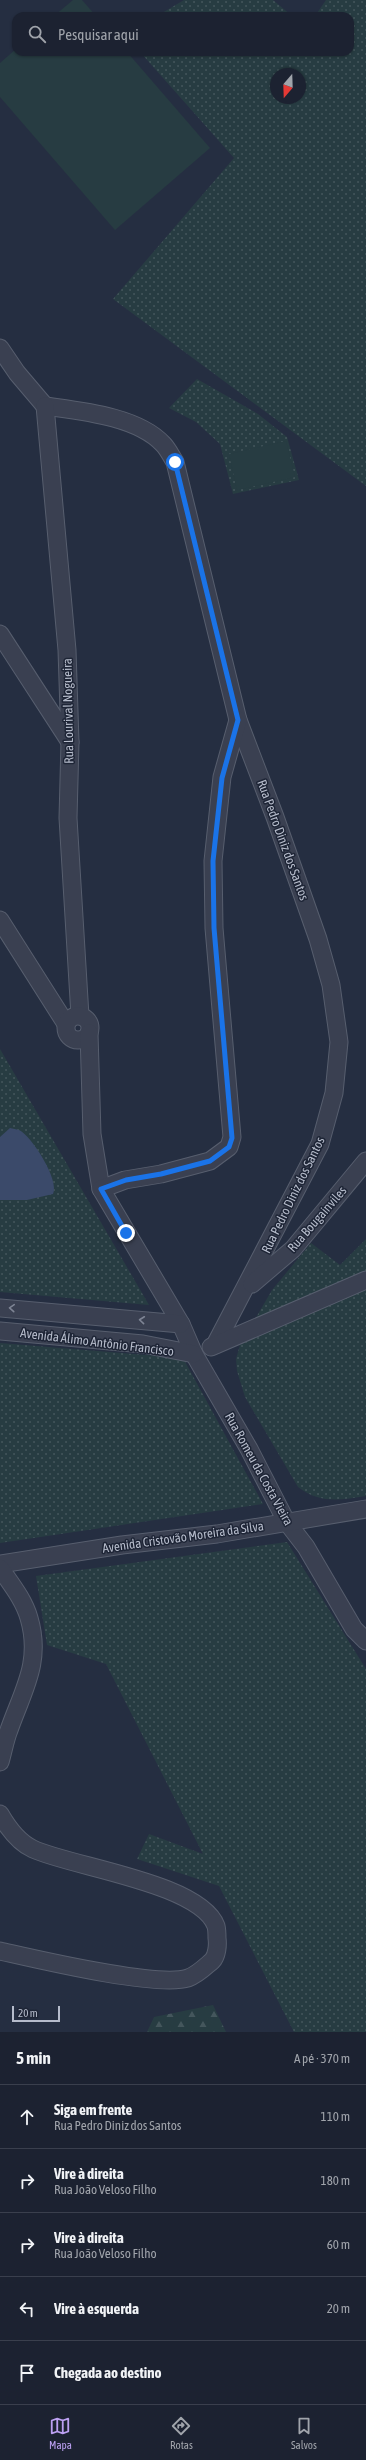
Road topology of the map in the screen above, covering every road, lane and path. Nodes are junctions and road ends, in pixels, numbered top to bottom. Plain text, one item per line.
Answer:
1 (0, 348) edge
2 (45, 406) junction
3 (0, 634) edge
4 (238, 720) junction
5 (70, 742) junction
6 (0, 920) edge
7 (72, 1026) junction
8 (92, 1087) junction
9 (366, 1160) edge
10 (101, 1189) junction
11 (366, 1280) edge
12 (245, 1289) junction
13 (0, 1308) edge
14 (181, 1324) junction
15 (0, 1331) edge
16 (215, 1345) junction
17 (194, 1354) junction
18 (366, 1509) edge
19 (286, 1521) junction
20 (0, 1564) edge
21 (0, 1568) edge
22 (366, 1641) edge
23 (0, 1762) edge
24 (0, 1814) edge
25 (0, 1951) edge

1 - 2 street
2 - 4 street, Rua Pedro Diniz dos Santos
2 - 5 street, Rua Lourival Nogueira
3 - 5 street
4 - 10 street
4 - 12 street, Rua Pedro Diniz dos Santos
5 - 7 street, Rua Lourival Nogueira
6 - 7 street
7 - 8 street
7 - 8 street
8 - 10 street
9 - 12 street, Rua Bougainviles
10 - 14 street, Rua Romeu da Costa Vieira
11 - 16 street
12 - 16 street, Rua Pedro Diniz dos Santos
14 -> 13 street, Avenida Álimo Antônio Francisco
14 - 17 street, Rua Romeu da Costa Vieira
15 - 17 street, Avenida Álimo Antônio Francisco
16 - 17 street
17 - 19 street, Rua Romeu da Costa Vieira
18 - 19 street, Avenida Cristovão Moreira da Silva
19 - 20 street, Avenida Cristovão Moreira da Silva
19 - 22 street, Rua Romeu da Costa Vieira
21 - 23 street
24 - 25 street

